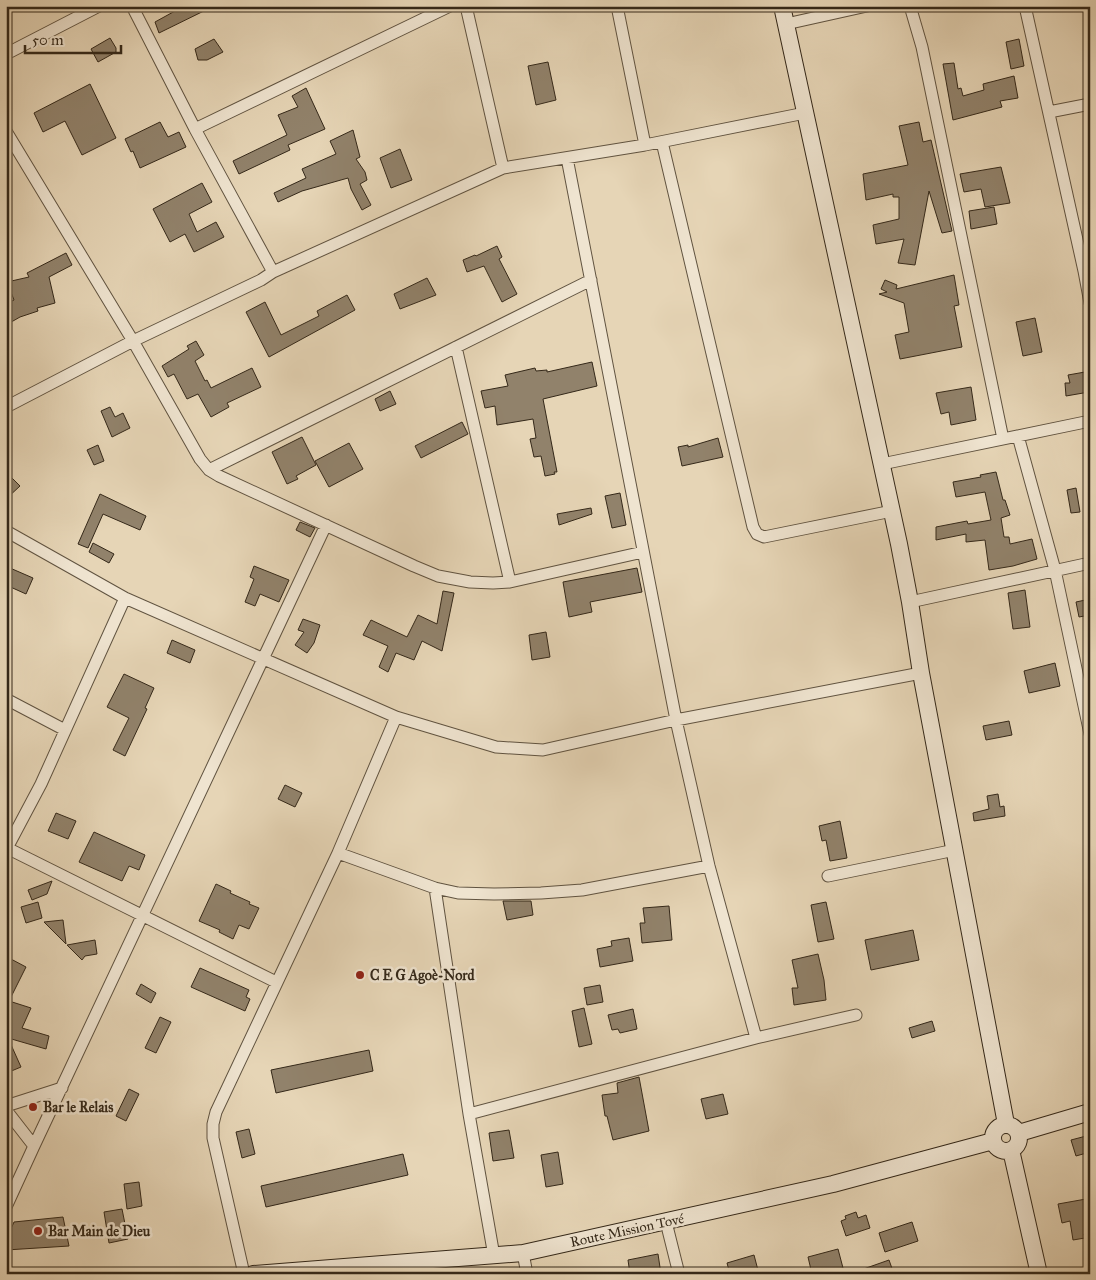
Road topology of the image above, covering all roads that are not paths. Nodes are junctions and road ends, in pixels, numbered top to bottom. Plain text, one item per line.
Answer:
1 (98, 6) edge
2 (132, 6) edge
3 (450, 6) edge
4 (466, 6) edge
5 (617, 6) edge
6 (782, 6) edge
7 (867, 6) edge
8 (910, 6) edge
9 (1025, 6) edge
10 (786, 24) junction
11 (6, 54) edge
12 (1090, 104) edge
13 (1049, 112) junction
14 (805, 113) junction
15 (195, 129) junction
16 (6, 131) edge
17 (662, 142) junction
18 (645, 145) junction
19 (567, 158) junction
20 (503, 168) junction
21 (1087, 271) edge
22 (274, 272) junction
23 (591, 280) junction
24 (1090, 303) edge
25 (133, 341) junction
26 (456, 347) junction
27 (6, 407) edge
28 (1090, 421) edge
29 (1018, 436) junction
30 (1003, 439) junction
31 (882, 464) junction
32 (209, 470) junction
33 (892, 511) junction
34 (326, 526) junction
35 (6, 531) edge
36 (644, 552) junction
37 (1090, 562) edge
38 (1055, 570) junction
39 (510, 582) junction
40 (125, 598) junction
41 (910, 602) junction
42 (264, 658) junction
43 (921, 673) junction
44 (6, 699) edge
45 (396, 717) junction
46 (676, 720) junction
47 (65, 730) junction
48 (1090, 734) edge
49 (7, 849) edge
50 (955, 850) junction
51 (338, 853) junction
52 (709, 866) junction
53 (828, 876) dead end
54 (436, 888) junction
55 (142, 915) junction
56 (276, 982) junction
57 (856, 1015) dead end
58 (756, 1038) junction
59 (62, 1088) junction
60 (6, 1106) edge
61 (6, 1110) edge
62 (1090, 1112) edge
63 (469, 1114) junction
64 (1013, 1128) junction
65 (993, 1141) junction
66 (34, 1146) junction
67 (1011, 1150) junction
68 (6, 1207) edge
69 (666, 1222) junction
70 (523, 1253) junction
71 (494, 1256) junction
72 (244, 1274) edge
73 (253, 1274) edge
74 (527, 1274) edge
75 (679, 1274) edge
76 (1039, 1274) edge

1 - 11 street
2 - 15 street
3 - 15 street
4 - 20 street
5 - 18 street
6 - 10 street
7 - 10 street
8 - 30 street
9 - 13 street
10 - 14 street
12 - 13 street
13 - 21 street
14 - 17 street
14 - 31 street
15 - 22 street
16 - 25 street
17 - 18 street
17 - 33 street
18 - 19 street
19 - 20 street
19 - 23 street
20 - 22 street
21 - 24 street
22 - 25 street
23 - 26 street
23 - 36 street
25 - 27 street
25 - 32 street
26 - 32 street
26 - 39 street
28 - 29 street
29 - 30 street
29 - 38 street
30 - 31 street
31 - 33 street
32 - 34 street
33 - 41 street
34 - 39 street
34 - 42 street
35 - 40 street
36 - 39 street
36 - 46 street
37 - 38 street
38 - 41 street
38 - 48 street
40 - 42 street
40 - 47 street
41 - 43 street
42 - 45 street
42 - 55 street
43 - 46 street
43 - 50 street
44 - 47 street
45 - 46 street
45 - 51 street
46 - 52 street
47 - 49 street
49 - 55 street
50 - 53 street
50 - 64 street
51 - 54 street
51 - 56 street
52 - 54 street
52 - 58 street
54 - 63 street
55 - 56 street
55 - 59 street
56 - 72 street
57 - 58 street
58 - 63 street
59 - 60 street
59 - 66 street
61 - 66 street
62 - 64 street
63 - 71 street
64 - 65 street
64 - 67 street
65 - 67 street
65 - 69 street, Route Mission Tové
66 - 68 street
67 - 76 street
69 - 70 street, Route Mission Tové
69 - 75 street
70 - 71 street, Route Mission Tové
70 - 74 street
71 - 73 street, Route Mission Tové

